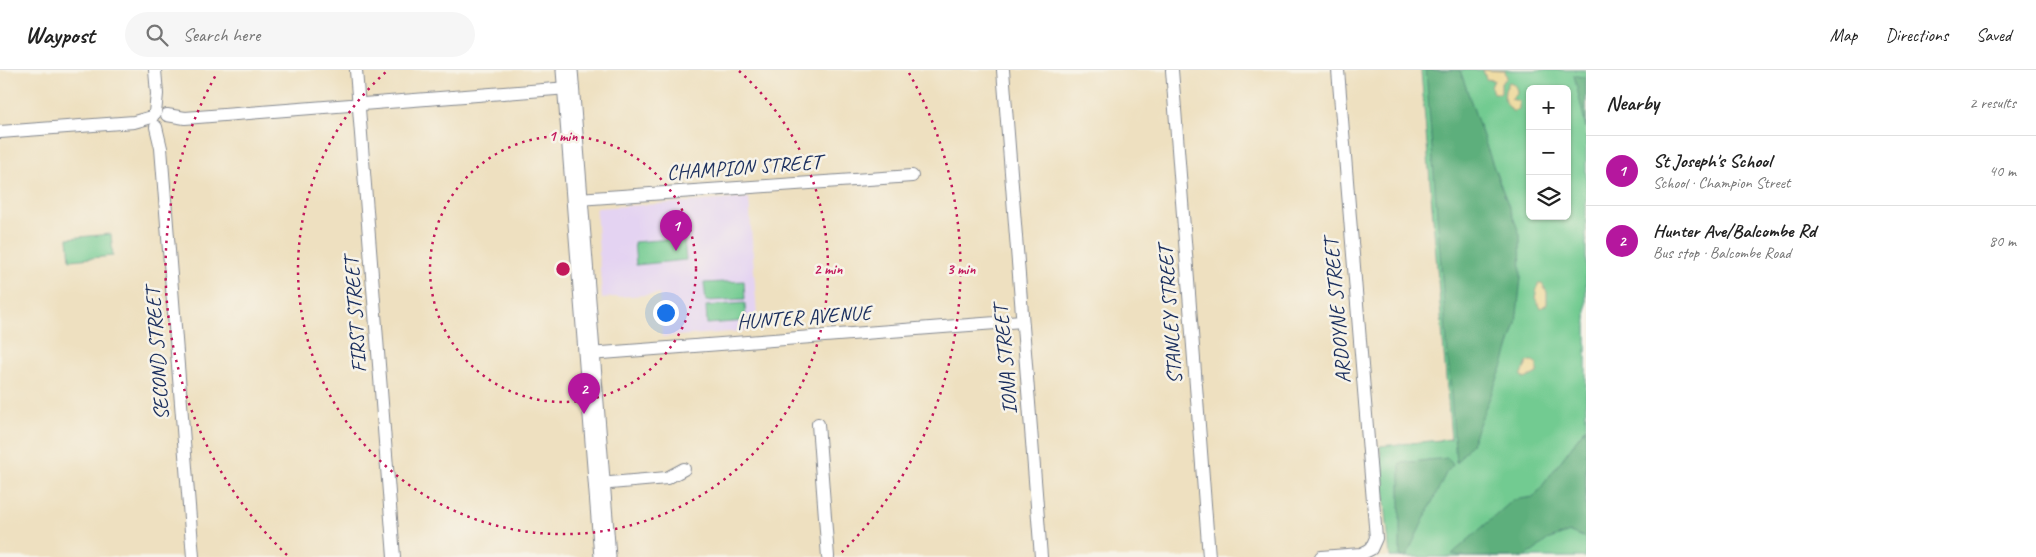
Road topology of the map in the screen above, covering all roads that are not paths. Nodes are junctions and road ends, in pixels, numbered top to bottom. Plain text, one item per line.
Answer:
1 (155, 70) edge
2 (356, 70) edge
3 (1003, 70) edge
4 (1172, 70) edge
5 (1338, 70) edge
6 (567, 79) edge
7 (358, 105) junction
8 (160, 120) junction
9 (0, 132) edge
10 (912, 176) dead end
11 (578, 199) junction
12 (1022, 321) junction
13 (589, 354) junction
14 (818, 424) dead end
15 (684, 469) dead end
16 (599, 484) junction
17 (193, 557) edge
18 (394, 557) edge
19 (605, 557) edge
20 (828, 557) edge
21 (1042, 557) edge
22 (1209, 557) edge
23 (1321, 557) edge

1 - 8 street, SECOND STREET
2 - 7 street, FIRST STREET
3 - 12 street, IONA STREET
4 - 22 street, STANLEY STREET
5 - 23 street, ARDOYNE STREET
6 - 7 street
6 - 11 main road
7 - 8 street
7 - 18 street, FIRST STREET
8 - 9 street
8 - 17 street, SECOND STREET
10 - 11 street, CHAMPION STREET
11 - 13 main road
12 - 13 street, HUNTER AVENUE
12 - 21 street, IONA STREET
13 - 16 main road
14 - 20 street
15 - 16 street
16 - 19 main road

